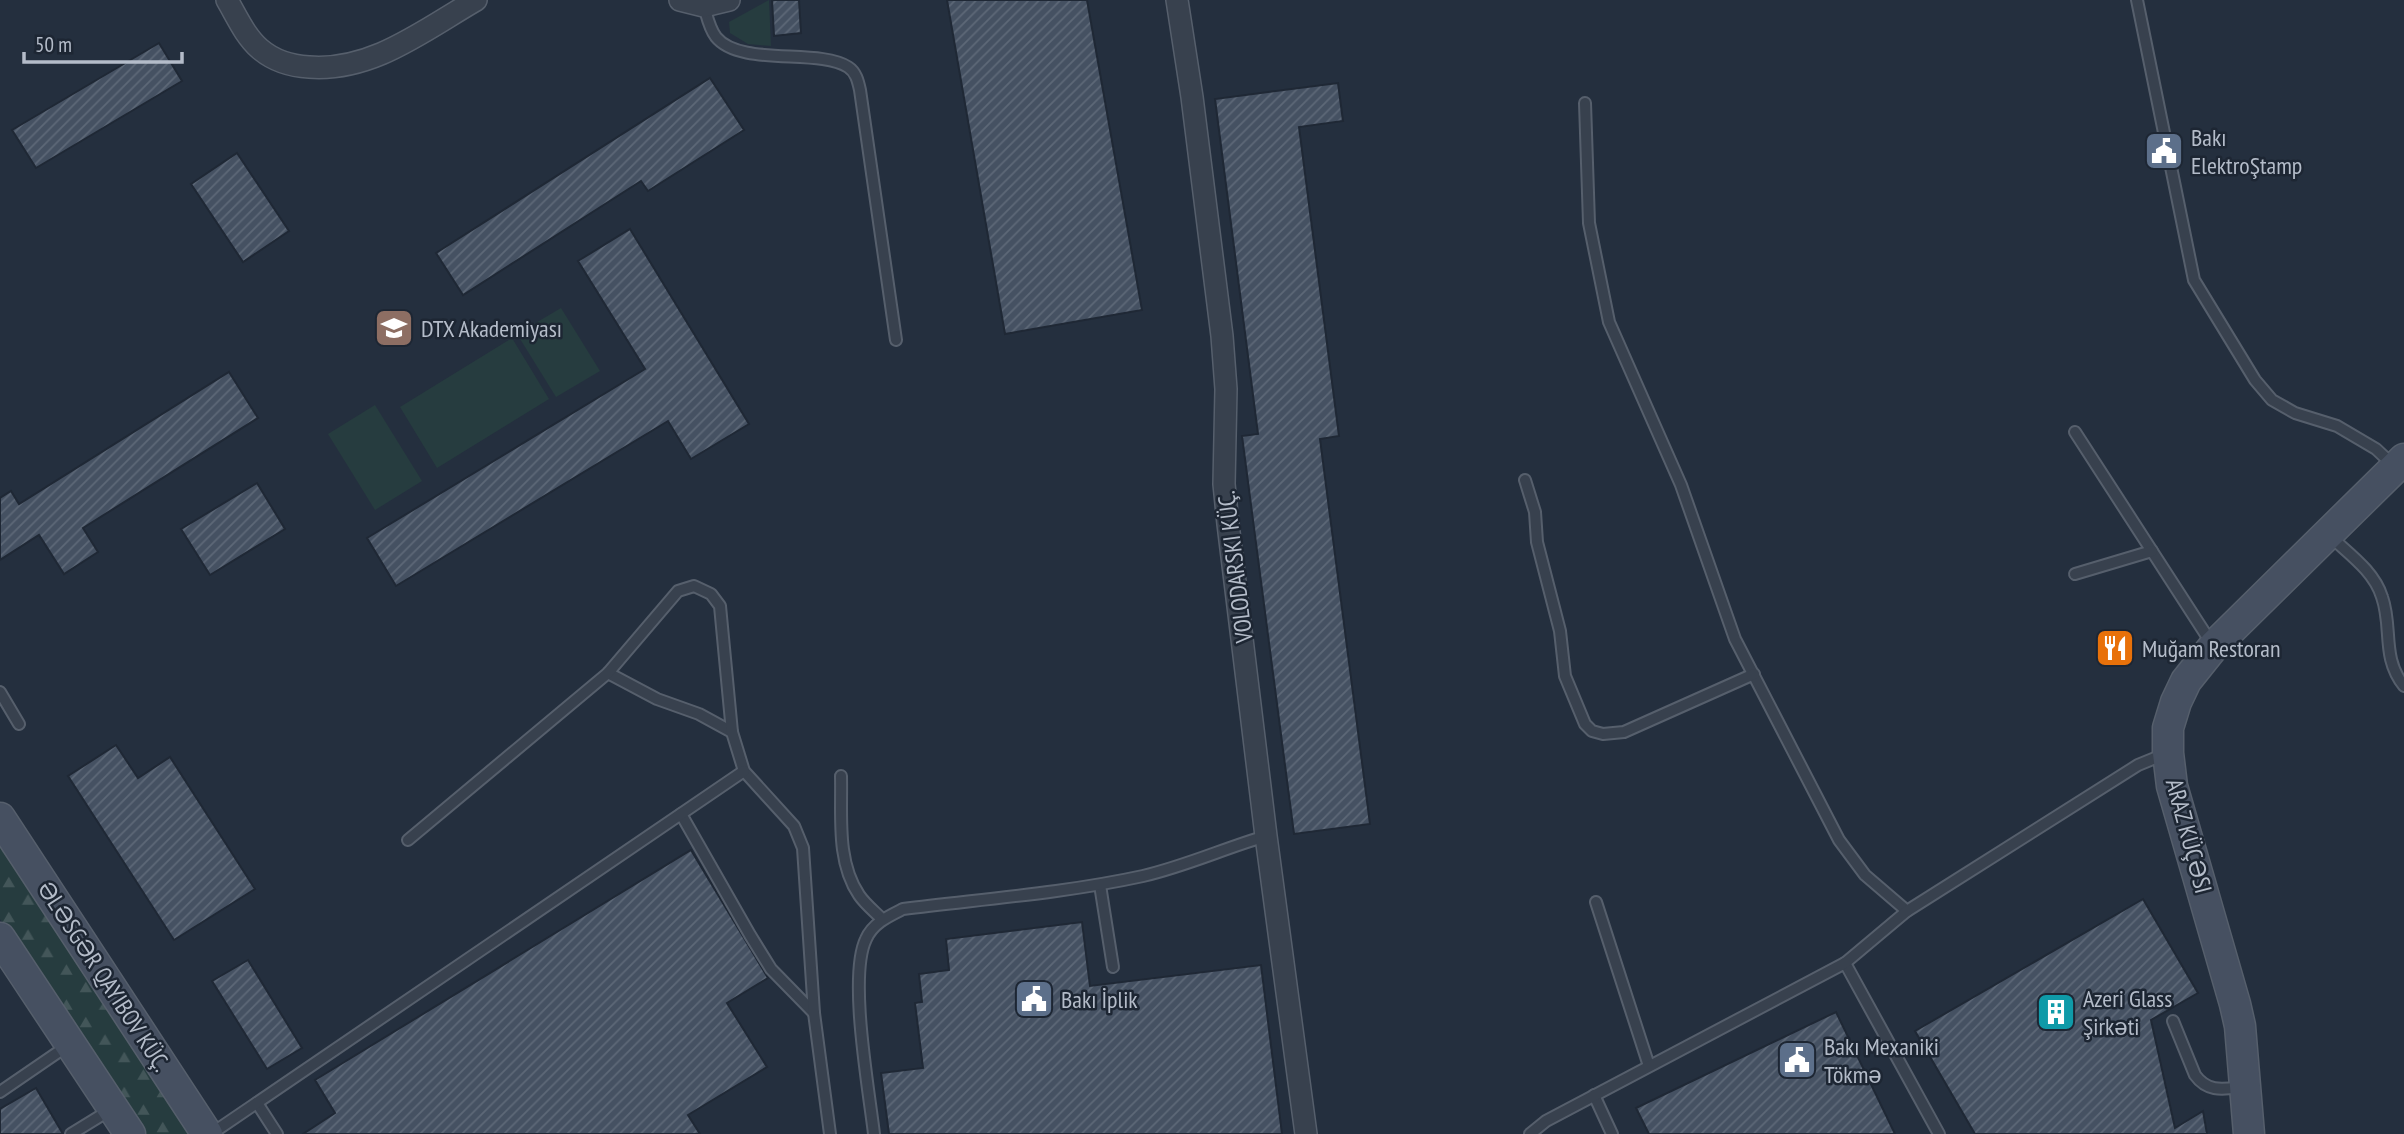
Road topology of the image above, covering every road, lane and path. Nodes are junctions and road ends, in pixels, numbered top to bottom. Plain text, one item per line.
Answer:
1 (227, 0) edge
2 (476, 0) edge
3 (680, 0) edge
4 (729, 0) edge
5 (1177, 0) edge
6 (2137, 0) edge
7 (704, 6) junction
8 (1585, 103) dead end
9 (896, 340) dead end
10 (2075, 432) dead end
11 (2400, 463) edge
12 (1525, 480) dead end
13 (2328, 534) junction
14 (2152, 551) junction
15 (2075, 574) dead end
16 (2214, 646) junction
17 (608, 673) junction
18 (1754, 674) junction
19 (2404, 686) edge
20 (0, 692) edge
21 (19, 724) dead end
22 (732, 732) junction
23 (2168, 753) junction
24 (744, 771) junction
25 (841, 776) dead end
26 (681, 814) junction
27 (0, 818) edge
28 (1266, 836) junction
29 (408, 840) dead end
30 (1100, 885) junction
31 (1596, 902) dead end
32 (1907, 911) junction
33 (882, 919) junction
34 (8, 956) edge
35 (1845, 963) junction
36 (1113, 967) dead end
37 (814, 1013) junction
38 (2173, 1021) dead end
39 (70, 1044) junction
40 (1649, 1066) junction
41 (2246, 1086) junction
42 (0, 1092) edge
43 (1594, 1095) junction
44 (257, 1103) junction
45 (113, 1108) junction
46 (71, 1134) edge
47 (130, 1134) edge
48 (209, 1134) edge
49 (277, 1134) edge
50 (830, 1134) edge
51 (874, 1134) edge
52 (1306, 1134) edge
53 (1530, 1134) edge
54 (1612, 1134) edge
55 (1939, 1134) edge
56 (2249, 1134) edge

1 - 2 street
3 - 7 street
4 - 7 street
5 - 28 street, VOLODARSKI KÜÇ.
6 - 11 lane
7 - 9 lane
8 - 18 lane
10 - 14 lane
11 - 13 street, ARAZ KÜÇƏSI
12 - 18 lane
13 - 16 street, ARAZ KÜÇƏSI
13 - 19 lane
14 - 15 lane
14 - 16 lane
16 - 23 street, ARAZ KÜÇƏSI
17 - 22 lane
17 - 22 lane
17 - 29 lane
18 - 32 lane
20 - 21 lane
22 - 24 lane
23 - 32 lane
23 - 41 street, ARAZ KÜÇƏSI
24 - 26 lane
24 - 37 lane
25 - 33 lane
26 - 37 lane
26 - 44 lane
27 - 48 street
28 - 30 lane
28 - 52 street, VOLODARSKI KÜÇ.
30 - 33 lane
30 - 36 lane
31 - 40 lane
32 - 35 lane
33 - 51 lane
34 - 39 street
35 - 40 lane
35 - 55 lane
37 - 50 lane
38 - 41 lane
39 - 42 lane
39 - 45 street
40 - 43 lane
41 - 56 street, ARAZ KÜÇƏSI
43 - 53 lane
43 - 54 lane
44 - 48 lane
44 - 49 lane
45 - 46 lane
45 - 47 street

